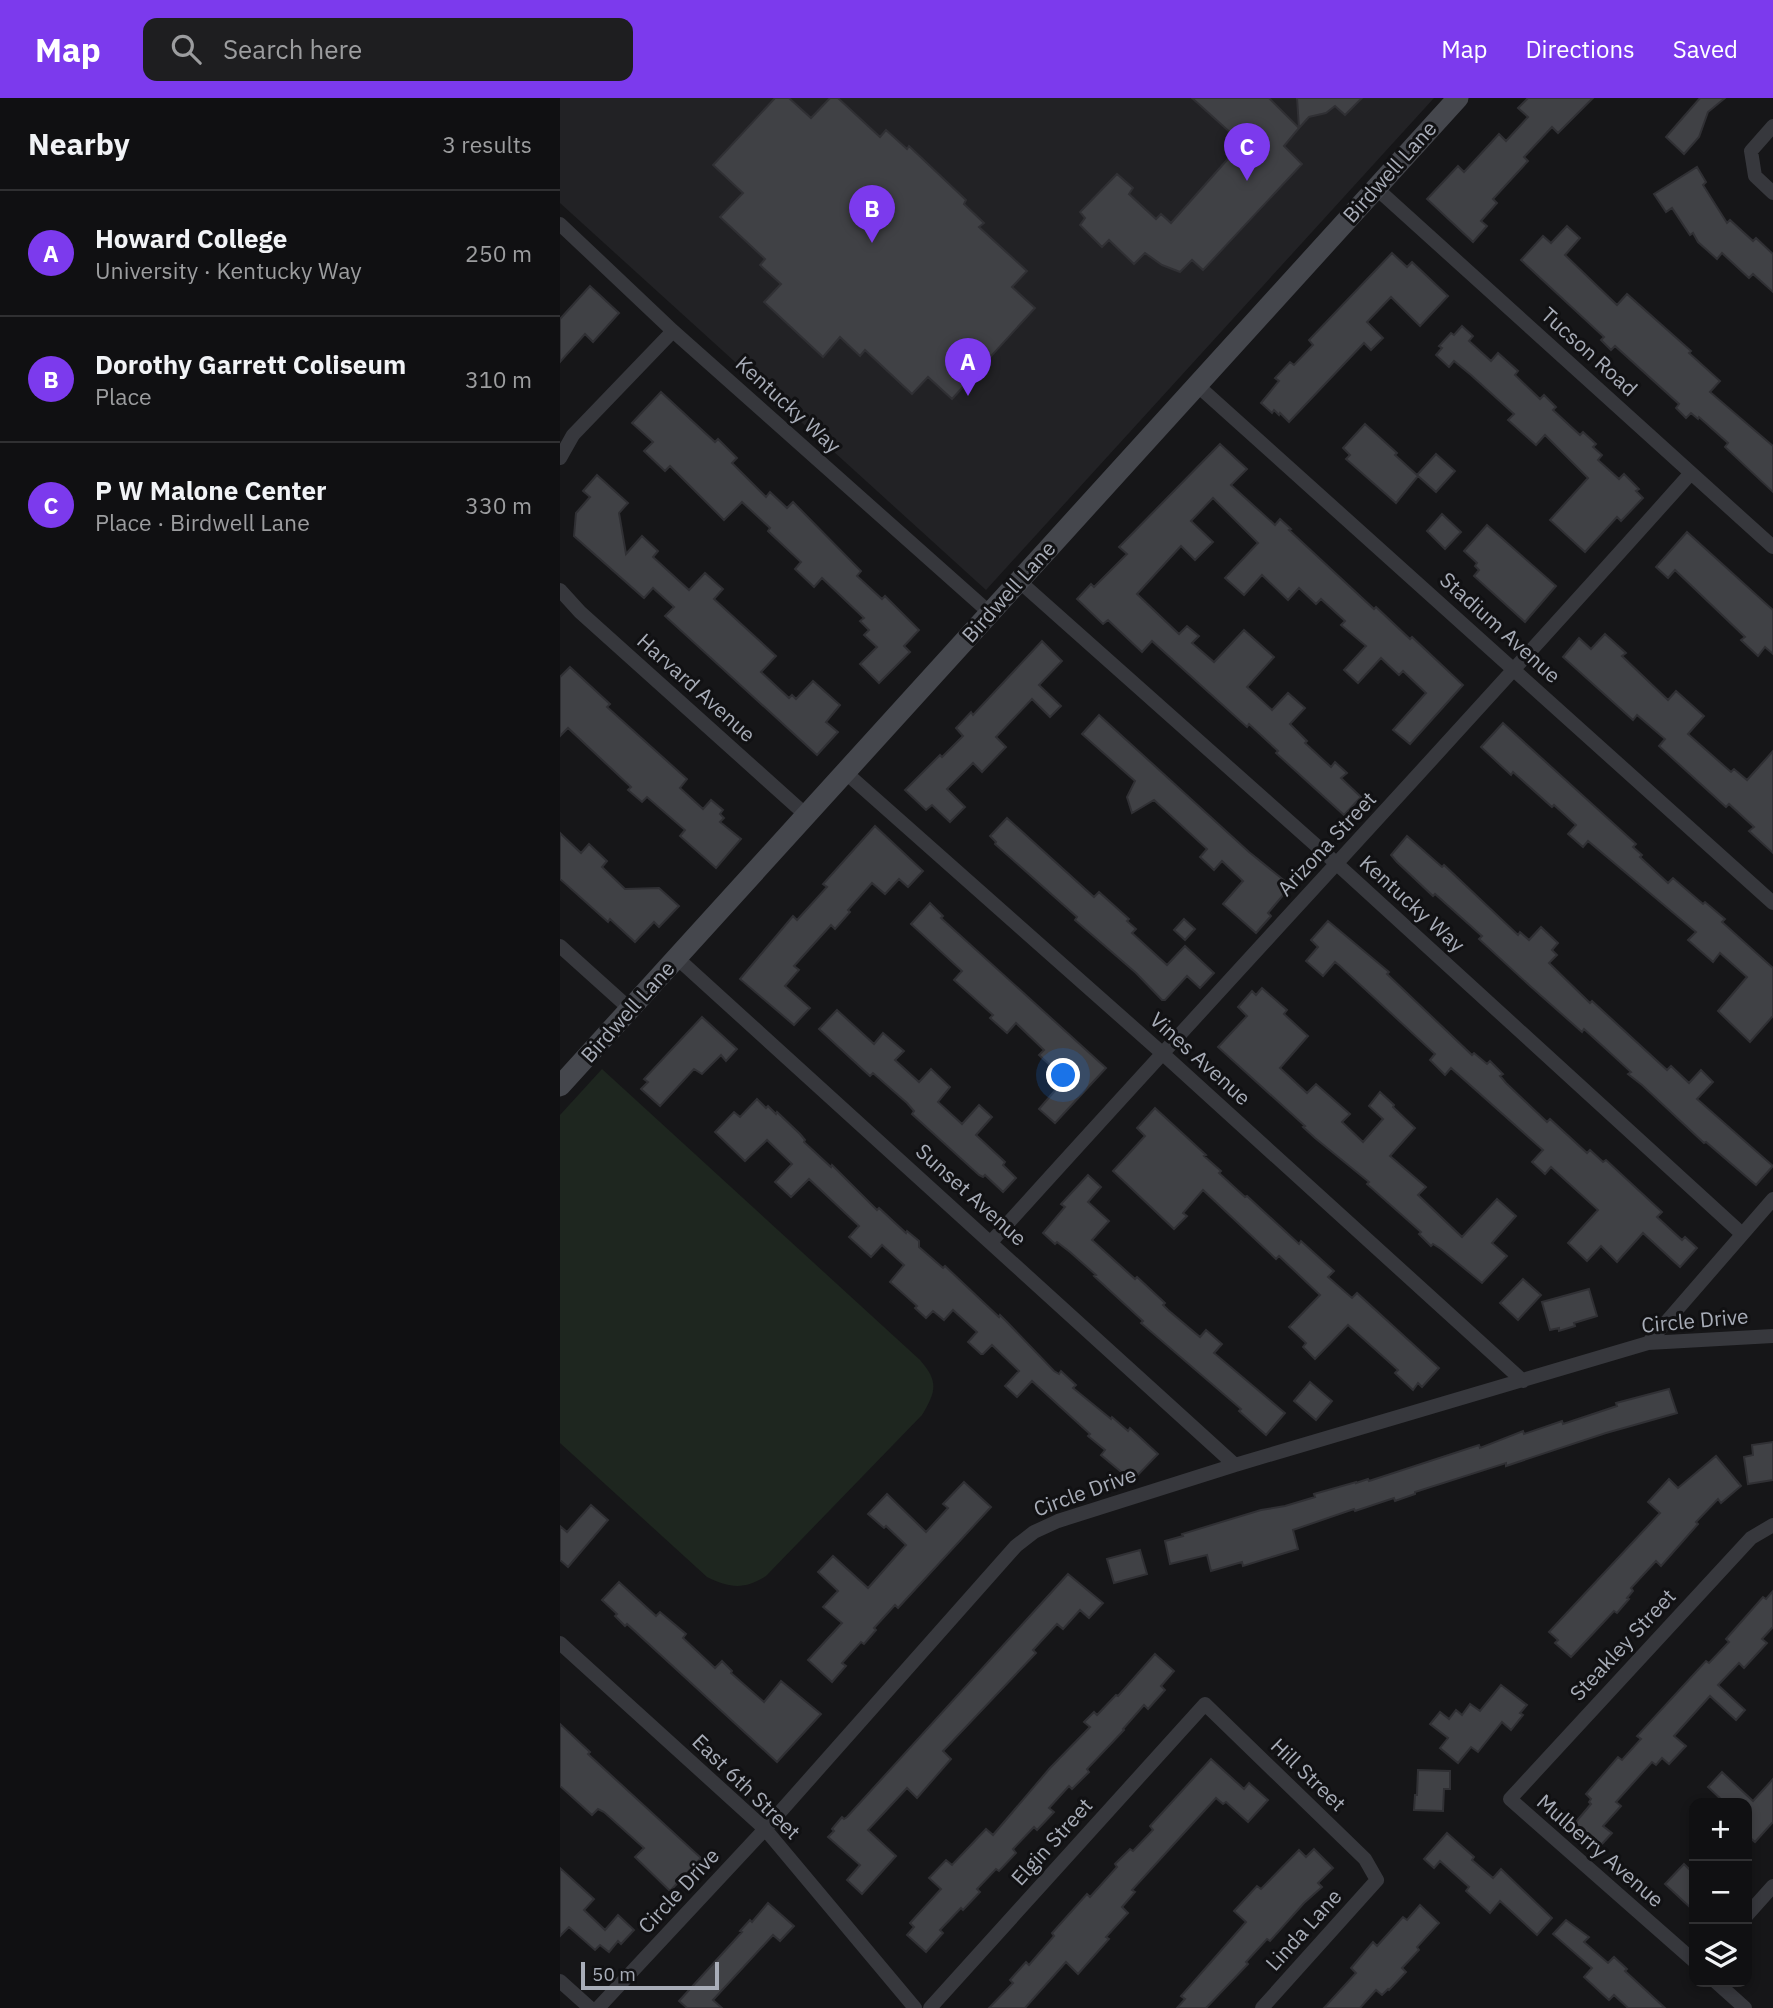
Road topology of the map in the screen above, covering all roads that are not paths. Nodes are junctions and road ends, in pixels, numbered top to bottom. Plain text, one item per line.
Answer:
1 (1458, 98) edge
2 (1773, 126) edge
3 (1376, 188) junction
4 (1773, 193) edge
5 (560, 224) edge
6 (673, 331) junction
7 (1197, 385) junction
8 (560, 457) edge
9 (1691, 473) junction
10 (1773, 547) edge
11 (1019, 581) junction
12 (560, 590) edge
13 (990, 613) junction
14 (1516, 670) junction
15 (845, 772) junction
16 (806, 816) junction
17 (1337, 864) junction
18 (1773, 903) edge
19 (560, 946) edge
20 (677, 958) junction
21 (630, 1009) junction
22 (1162, 1053) junction
23 (560, 1086) edge
24 (1773, 1199) edge
25 (1741, 1233) junction
26 (991, 1242) junction
27 (1773, 1336) edge
28 (1648, 1342) junction
29 (1523, 1381) junction
30 (1235, 1465) junction
31 (1773, 1525) edge
32 (560, 1643) edge
33 (1205, 1704) joint
34 (1510, 1799) joint
35 (765, 1829) junction
36 (1377, 1880) joint
37 (1773, 1886) edge
38 (1752, 1909) edge
39 (1689, 1957) edge
40 (560, 1981) edge
41 (1722, 1987) edge
42 (590, 2008) edge
43 (598, 2008) edge
44 (915, 2008) edge
45 (930, 2008) edge
46 (1262, 2008) edge
47 (1745, 2008) edge

1 - 3 main road, Birdwell Lane
2 - 4 street
3 - 7 main road, Birdwell Lane
3 - 9 street, Tucson Road
5 - 6 street, Kentucky Way
6 - 8 street
6 - 13 street, Kentucky Way
7 - 11 main road, Birdwell Lane
7 - 14 street, Stadium Avenue
9 - 10 street, Tucson Road
9 - 14 street, Arizona Street
11 - 13 main road, Birdwell Lane
11 - 17 street, Kentucky Way
12 - 16 street, Harvard Avenue
13 - 15 main road, Birdwell Lane
14 - 17 street, Arizona Street
14 - 18 street, Stadium Avenue
15 - 16 main road, Birdwell Lane
15 - 22 street, Vines Avenue
16 - 20 main road, Birdwell Lane
17 - 22 street, Arizona Street
17 - 25 street, Kentucky Way
19 - 21 street
20 - 21 main road, Birdwell Lane
20 - 26 street, Sunset Avenue
21 - 23 main road, Birdwell Lane
22 - 26 street, Arizona Street
22 - 29 street, Vines Avenue
24 - 25 street
25 - 28 street
26 - 30 street, Sunset Avenue
27 - 28 street, Circle Drive
28 - 29 street, Circle Drive
29 - 30 street, Circle Drive
30 - 35 street, Circle Drive
31 - 34 street, Steakley Street
32 - 35 street, East 6th Street
33 - 36 street, Hill Street
33 - 45 street, Elgin Street
34 - 39 street, Mulberry Avenue
35 - 43 street, Circle Drive
35 - 44 street, East 6th Street
36 - 46 street, Linda Lane
37 - 38 street
40 - 42 street
41 - 47 street

